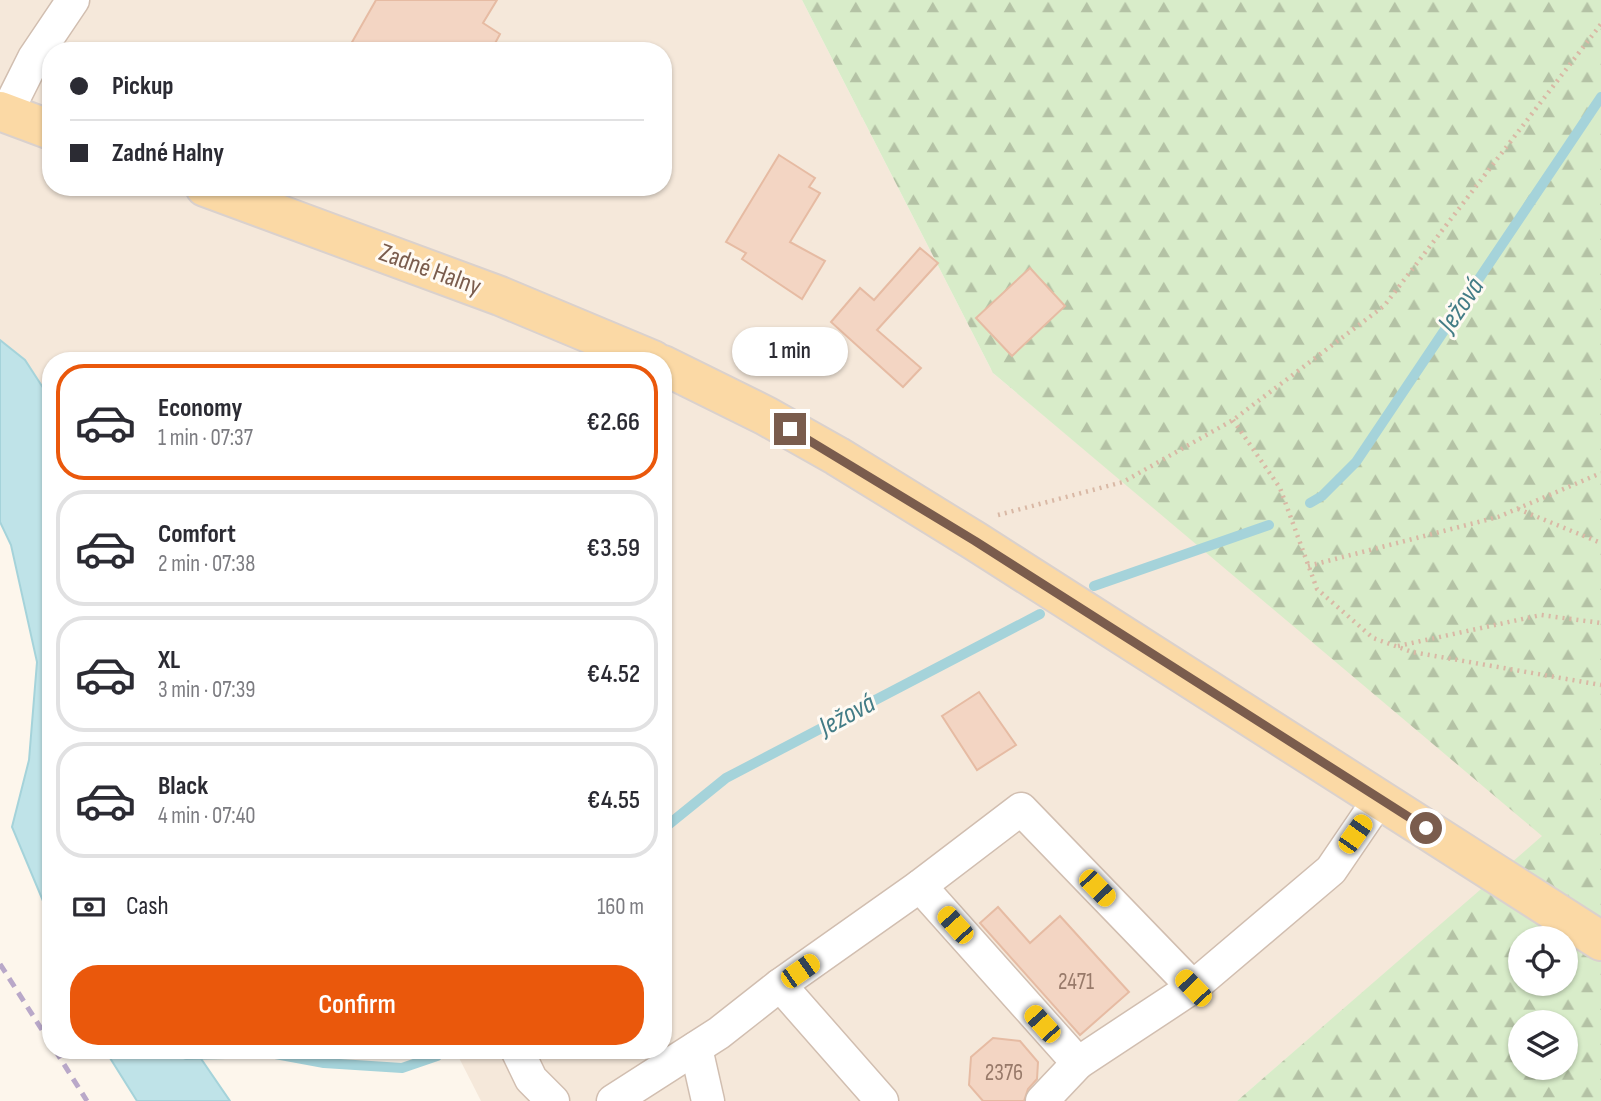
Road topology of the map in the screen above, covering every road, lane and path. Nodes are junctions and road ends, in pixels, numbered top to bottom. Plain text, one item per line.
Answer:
1 (73, 0) edge
2 (1601, 24) edge
3 (45, 42) edge
4 (42, 46) edge
5 (3, 113) edge
6 (42, 127) edge
7 (229, 196) edge
8 (634, 352) edge
9 (672, 369) edge
10 (1233, 420) junction
11 (1601, 473) edge
12 (1518, 509) junction
13 (975, 541) junction
14 (1601, 543) edge
15 (1308, 566) junction
16 (1601, 624) edge
17 (1397, 647) junction
18 (1601, 685) edge
19 (1380, 798) junction
20 (920, 886) junction
21 (1601, 941) edge
22 (780, 985) junction
23 (1193, 988) junction
24 (696, 1048) junction
25 (521, 1059) edge
26 (1078, 1063) junction
27 (553, 1101) edge
28 (613, 1101) edge
29 (708, 1101) edge
30 (882, 1101) edge
31 (1042, 1101) edge

1 - 3 street
2 - 10 path
4 - 5 street
5 - 6 main road
7 - 8 main road, Zadné Halny
9 - 13 main road
10 - 13 path
10 - 15 path
11 - 12 path
12 - 14 path
12 - 15 path
13 - 19 main road
15 - 17 path
16 - 17 path
17 - 18 path
19 - 21 main road
19 - 23 street
20 - 22 street
20 - 23 street
20 - 26 street
22 - 24 street
22 - 30 street
23 - 26 street
24 - 28 street
24 - 29 street
25 - 27 street
26 - 31 street

